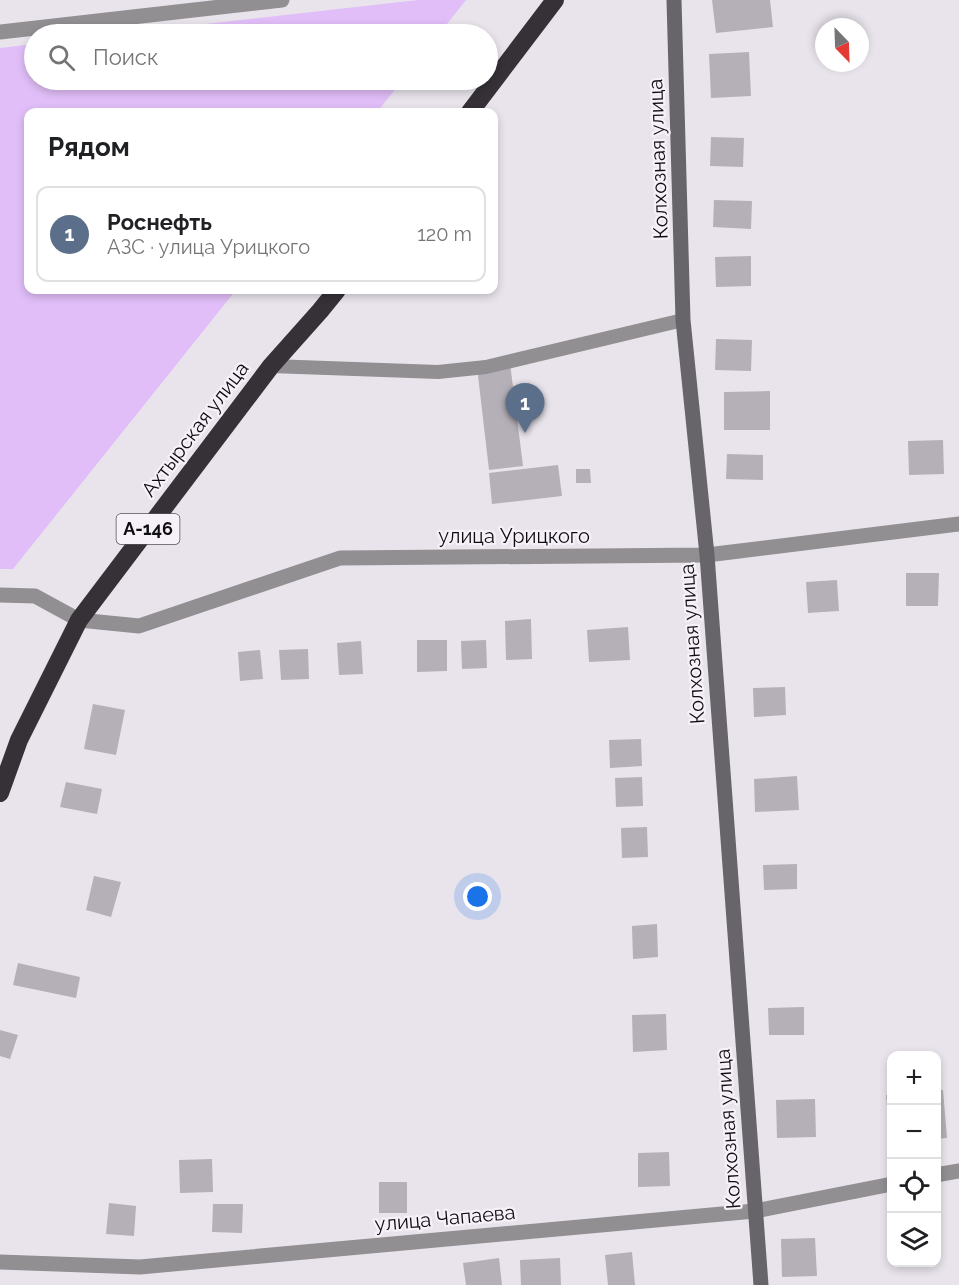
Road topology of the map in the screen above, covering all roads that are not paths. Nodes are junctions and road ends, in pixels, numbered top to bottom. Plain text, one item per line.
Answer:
1 (282, 0) edge
2 (555, 0) edge
3 (674, 0) edge
4 (70, 24) edge
5 (24, 29) edge
6 (0, 32) edge
7 (498, 75) edge
8 (487, 90) edge
9 (473, 108) edge
10 (334, 294) edge
11 (683, 320) junction
12 (270, 366) junction
13 (959, 524) edge
14 (707, 555) junction
15 (0, 595) edge
16 (79, 620) junction
17 (0, 793) edge
18 (959, 1170) edge
19 (941, 1174) edge
20 (887, 1185) edge
21 (755, 1211) junction
22 (0, 1262) edge
23 (761, 1285) edge

1 - 4 street
2 - 7 highway
3 - 11 street, Колхозная улица
5 - 6 street
8 - 9 highway
10 - 12 highway, Ахтырская улица / А-146
11 - 12 lane
11 - 14 street, Колхозная улица
12 - 16 highway, Ахтырская улица / А-146
13 - 14 street, улица Урицкого
14 - 16 street, улица Урицкого
14 - 21 street, Колхозная улица
15 - 16 street
16 - 17 highway, Ахтырская улица / А-146
18 - 19 street
20 - 21 street, улица Чапаева
21 - 22 street, улица Чапаева
21 - 23 street, Колхозная улица

